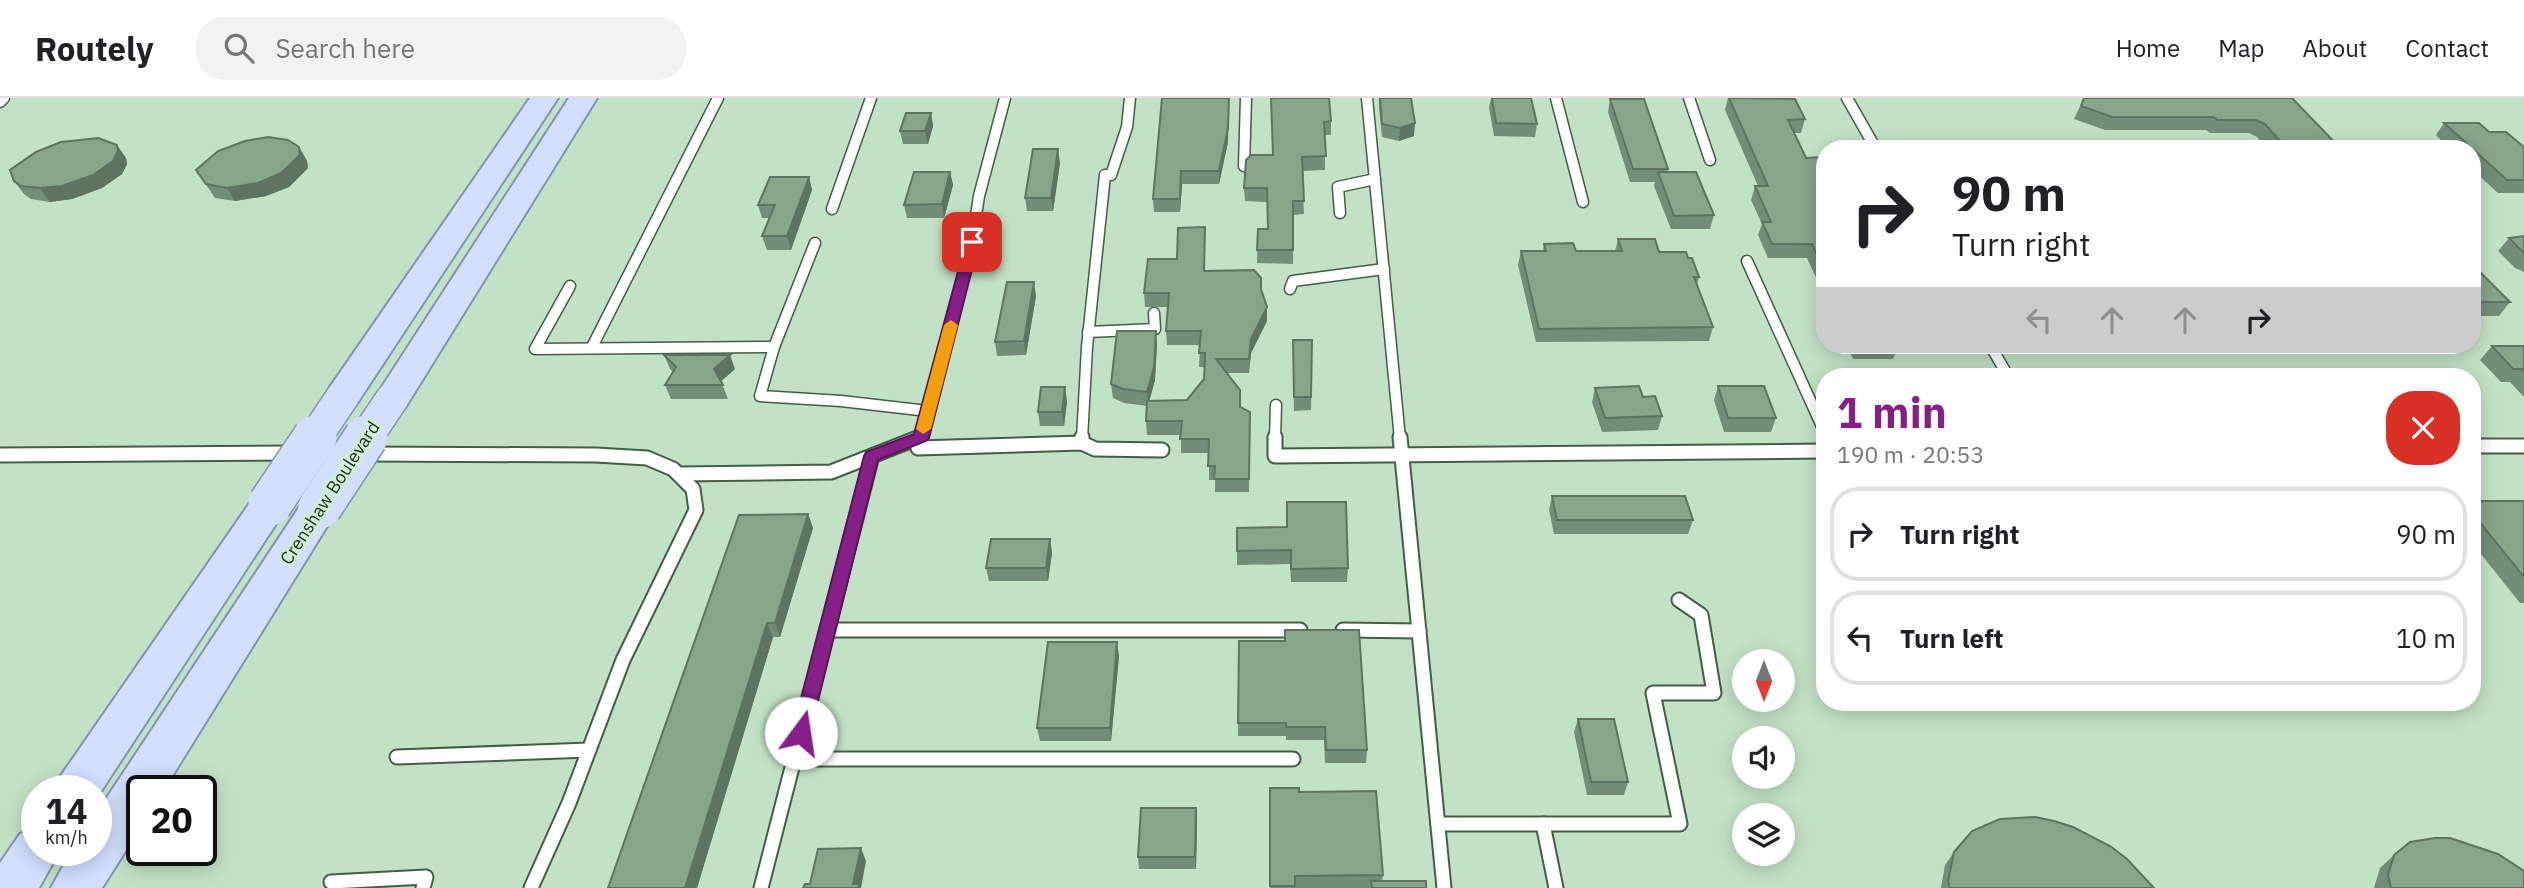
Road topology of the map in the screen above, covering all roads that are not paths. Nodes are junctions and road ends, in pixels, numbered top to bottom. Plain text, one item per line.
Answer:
1 (544, 98) edge
2 (583, 98) edge
3 (718, 98) edge
4 (871, 98) edge
5 (1005, 98) edge
6 (1130, 98) edge
7 (1246, 98) edge
8 (1367, 98) edge
9 (1556, 98) edge
10 (1689, 98) edge
11 (1847, 98) edge
12 (1871, 140) edge
13 (1710, 160) dead end
14 (1244, 166) edge
15 (1375, 179) junction
16 (1583, 202) dead end
17 (832, 209) dead end
18 (1340, 213) dead end
19 (815, 243) dead end
20 (1747, 261) dead end
21 (1384, 270) junction
22 (570, 286) dead end
23 (1290, 289) dead end
24 (1154, 313) dead end
25 (1088, 332) junction
26 (774, 346) junction
27 (592, 347) junction
28 (1276, 405) dead end
29 (928, 411) junction
30 (1816, 413) edge
31 (921, 438) junction
32 (1082, 443) junction
33 (2481, 446) edge
34 (2524, 446) edge
35 (1162, 450) dead end
36 (1816, 451) edge
37 (327, 453) dead end
38 (340, 453) dead end
39 (1402, 454) junction
40 (0, 455) edge
41 (872, 456) junction
42 (679, 474) junction
43 (1679, 600) dead end
44 (827, 630) junction
45 (1419, 631) junction
46 (589, 750) junction
47 (397, 757) dead end
48 (794, 759) junction
49 (1293, 759) dead end
50 (87, 775) edge
51 (1438, 824) junction
52 (1543, 824) junction
53 (26, 866) edge
54 (331, 882) dead end
55 (11, 888) edge
56 (75, 888) edge
57 (422, 888) edge
58 (531, 888) edge
59 (761, 888) edge
60 (1444, 888) edge
61 (1556, 888) edge

1 - 50 main road, bridge
2 - 56 main road, Crenshaw Boulevard, bridge
3 - 27 lane
4 - 17 lane
5 - 29 lane
6 - 25 lane
7 - 14 lane
8 - 15 lane
9 - 16 lane
10 - 13 lane
11 - 12 lane
15 - 18 lane
15 - 21 lane
19 - 26 lane
20 - 30 lane
21 - 23 lane
21 - 39 lane
22 - 27 lane
24 - 25 lane
25 - 32 lane
26 - 27 lane
26 - 29 lane
28 - 39 lane
29 - 31 lane
31 - 32 lane
31 - 41 lane
32 - 35 lane
33 - 34 lane
36 - 39 lane
37 - 40 lane
38 - 42 lane
39 - 45 lane
41 - 42 lane
41 - 44 lane
42 - 46 lane
43 - 52 lane
44 - 45 lane
44 - 48 lane
45 - 51 lane
46 - 47 lane
46 - 58 lane
48 - 49 lane
48 - 59 lane
51 - 52 lane
51 - 60 lane
52 - 61 lane
53 - 55 main road
54 - 57 lane

